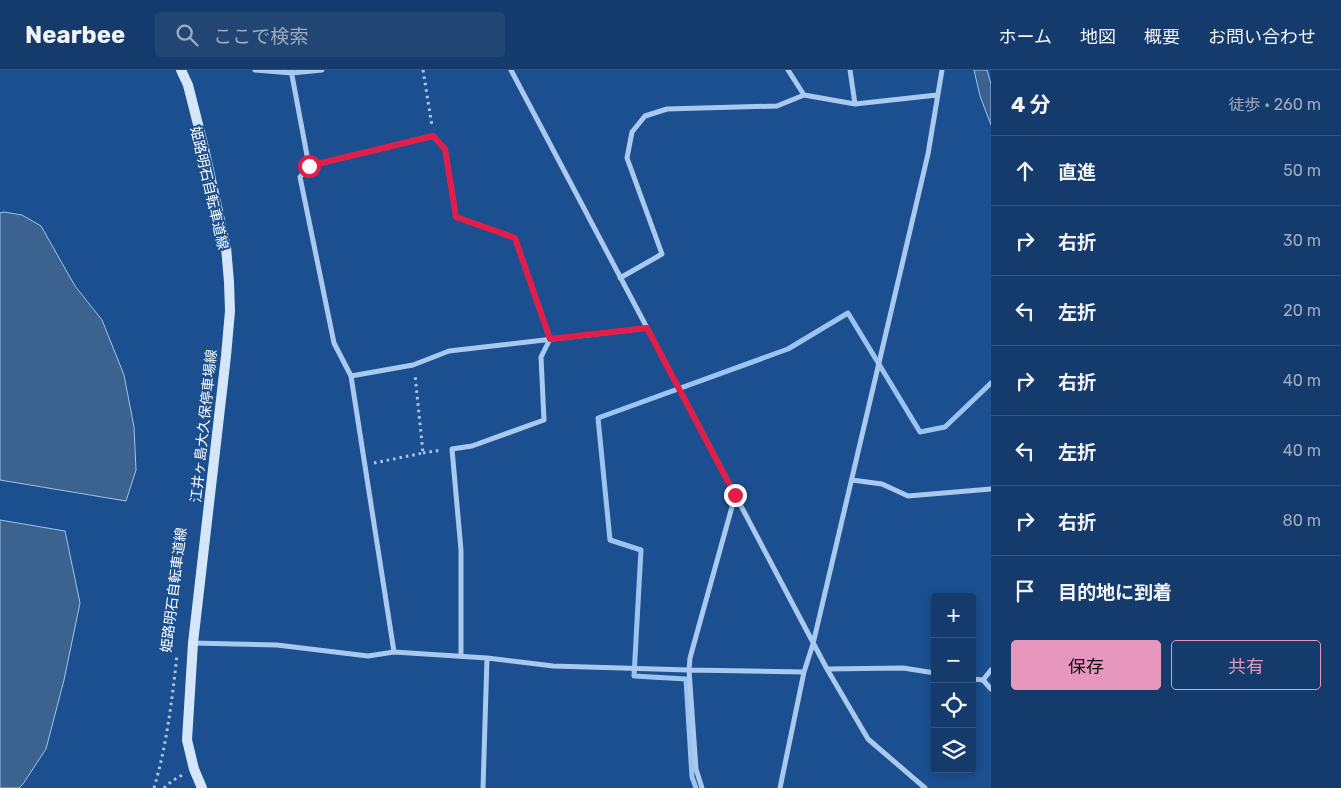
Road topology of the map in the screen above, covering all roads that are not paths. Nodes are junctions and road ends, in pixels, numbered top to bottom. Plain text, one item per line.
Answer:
1 (182, 70) edge
2 (255, 70) edge
3 (322, 70) edge
4 (511, 70) edge
5 (788, 70) edge
6 (850, 70) edge
7 (942, 70) edge
8 (292, 72) edge
9 (804, 95) junction
10 (937, 95) junction
11 (855, 104) junction
12 (309, 166) junction
13 (620, 278) junction
14 (647, 328) junction
15 (550, 339) junction
16 (351, 376) junction
17 (852, 480) junction
18 (991, 489) edge
19 (735, 495) junction
20 (193, 642) junction
21 (813, 644) junction
22 (394, 652) junction
23 (461, 656) junction
24 (487, 658) junction
25 (827, 669) junction
26 (689, 670) junction
27 (991, 670) edge
28 (804, 672) junction
29 (931, 672) edge
30 (976, 679) edge
31 (982, 680) junction
32 (991, 689) edge
33 (202, 788) edge
34 (482, 788) edge
35 (702, 788) edge
36 (780, 788) edge
37 (925, 788) edge

1 - 20 main road, 江井ヶ島大久保停車場線
2 - 8 street
3 - 8 street
4 - 13 street
5 - 9 street
6 - 11 street
7 - 10 street
8 - 12 street
9 - 11 street
9 - 13 street
10 - 11 street
10 - 17 street
12 - 15 street
12 - 16 street
13 - 14 street
14 - 15 street
14 - 19 street
15 - 16 street
15 - 23 street
16 - 22 street
17 - 18 street
17 - 21 street
19 - 21 street
19 - 26 street
20 - 22 street
20 - 33 main road, 江井ヶ島大久保停車場線
21 - 25 street
21 - 28 street
22 - 23 street
23 - 24 street
24 - 26 street
24 - 34 street
25 - 29 street
25 - 37 street
26 - 28 street
26 - 35 street
27 - 31 street
28 - 36 street
30 - 31 street
31 - 32 street

